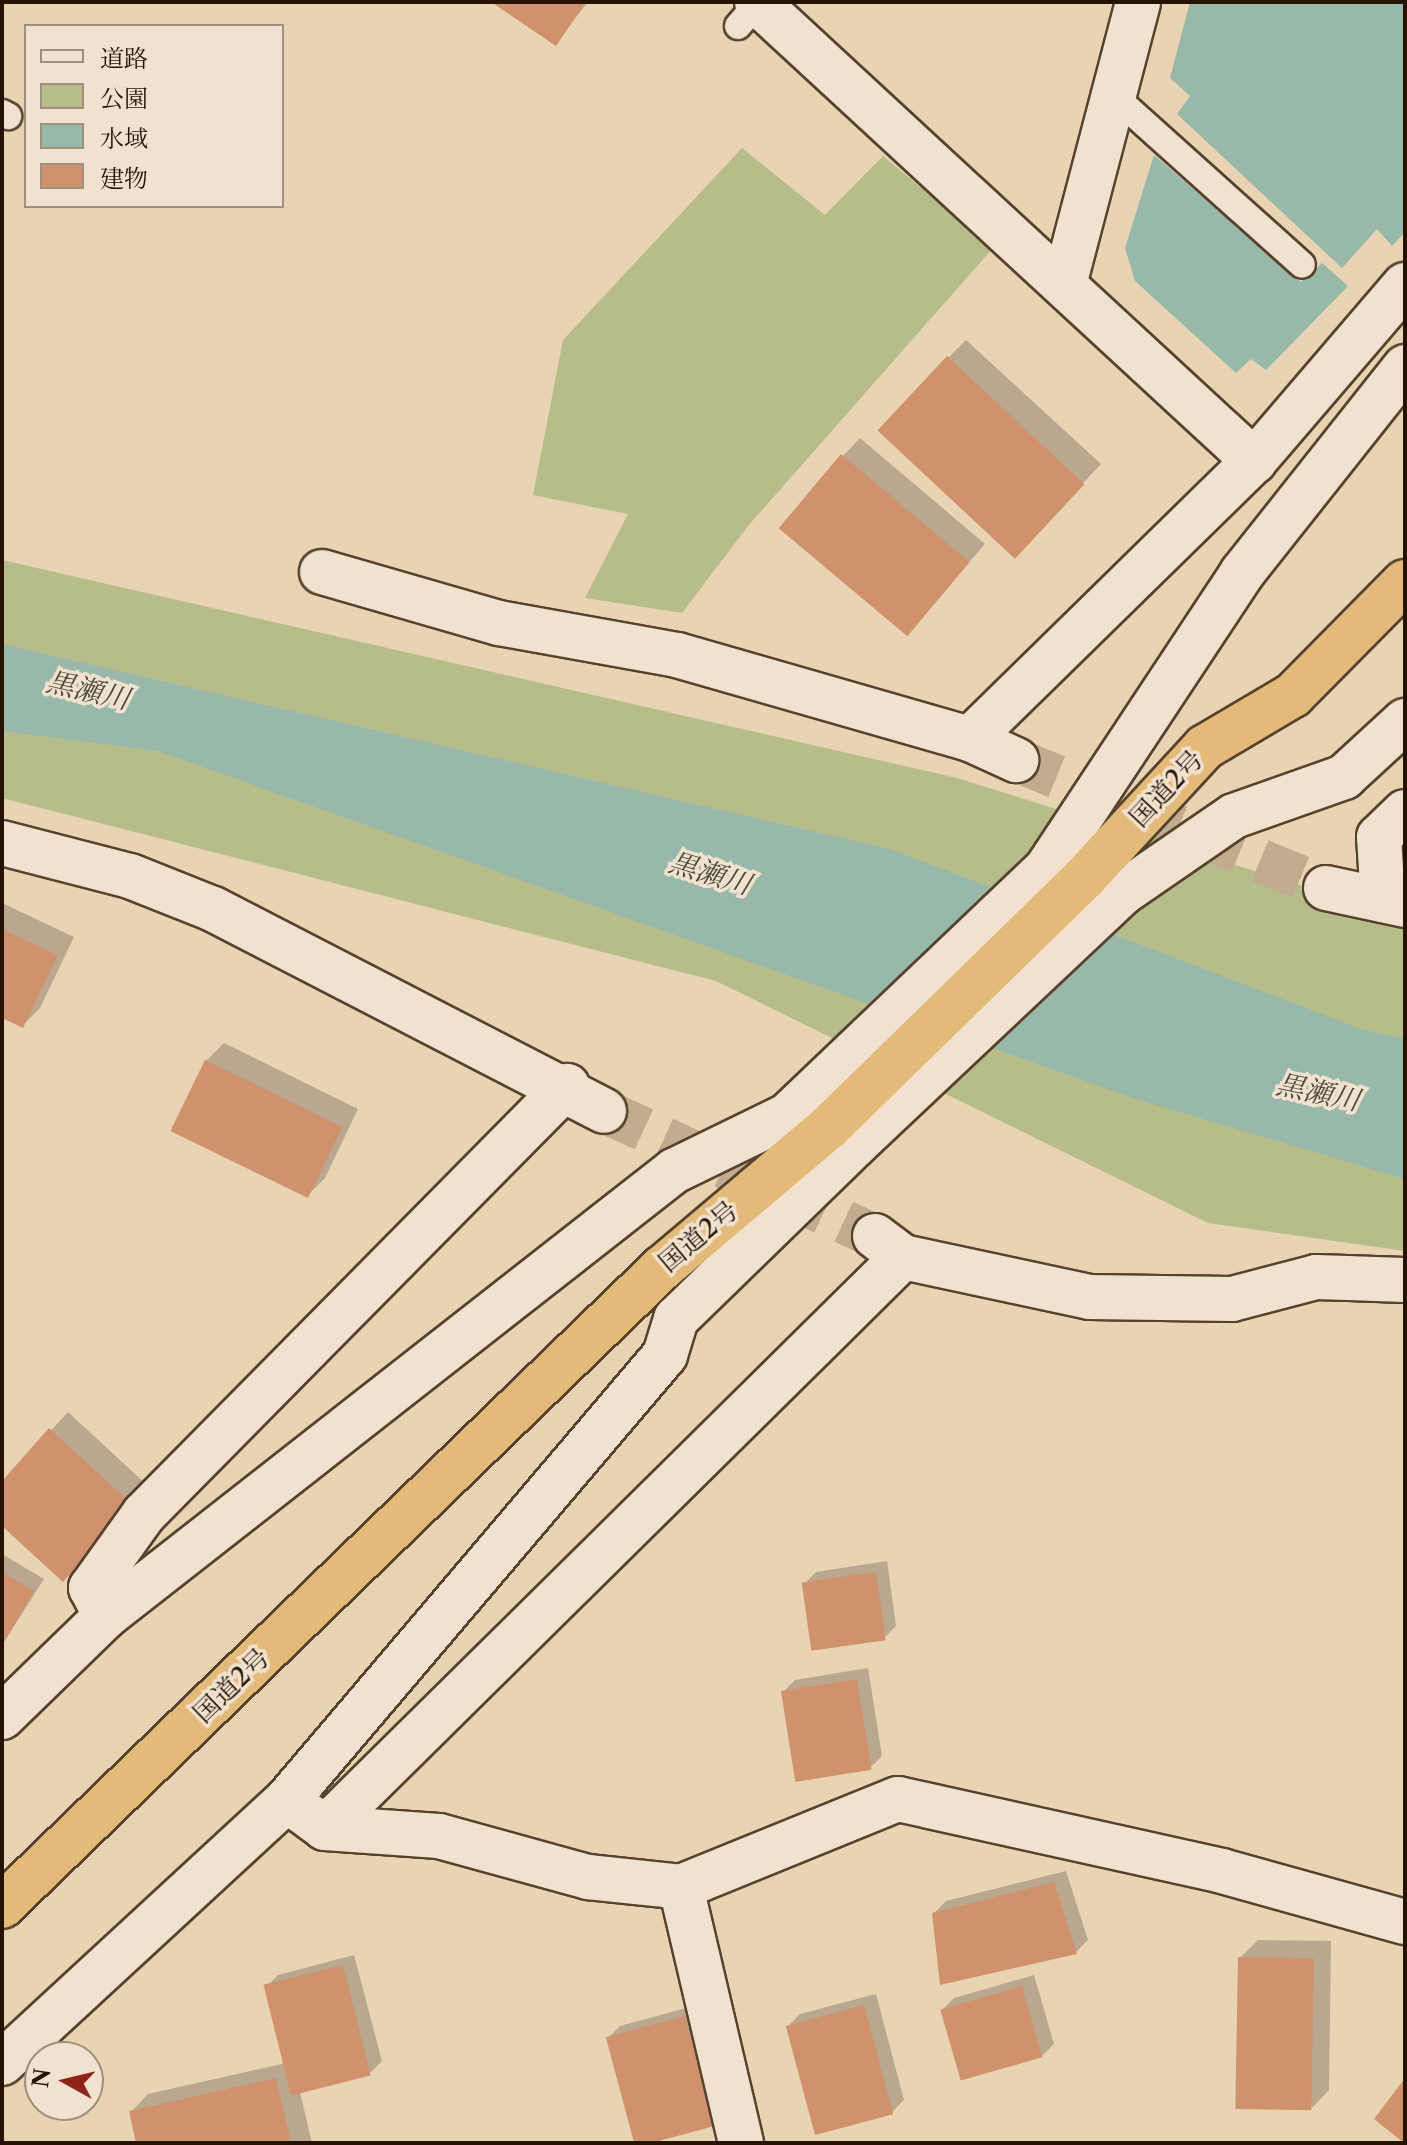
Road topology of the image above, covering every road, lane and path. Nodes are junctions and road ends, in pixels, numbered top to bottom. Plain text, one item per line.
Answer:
1 (1138, 2) edge
2 (751, 10) edge
3 (1115, 97) junction
4 (1302, 265) dead end
5 (1065, 281) junction
6 (1405, 285) edge
7 (1405, 367) edge
8 (1254, 461) junction
9 (1405, 564) edge
10 (322, 572) dead end
11 (1405, 582) edge
12 (1405, 596) edge
13 (1293, 695) junction
14 (1405, 721) edge
15 (970, 739) junction
16 (1016, 760) tunnel mouth
17 (1405, 812) edge
18 (2, 843) edge
19 (1085, 879) junction
20 (1326, 888) tunnel mouth
21 (1394, 903) edge
22 (567, 1086) junction
23 (604, 1111) tunnel mouth
24 (843, 1135) junction
25 (1405, 1280) edge
26 (106, 1616) junction
27 (2, 1717) edge
28 (287, 1800) junction
29 (325, 1828) junction
30 (681, 1887) junction
31 (2, 1906) edge
32 (1405, 1922) edge
33 (2, 2063) edge
34 (741, 2143) edge

1 - 3 street
2 - 5 street
3 - 4 lane
3 - 5 street
5 - 8 street
6 - 8 street
7 - 19 street
8 - 15 street
9 - 13 highway
10 - 15 street
11 - 13 highway, 国道2号
12 - 13 highway
13 - 19 highway, 国道2号
14 - 19 street
15 - 16 street
17 - 21 street
18 - 22 street
19 - 24 highway, 国道2号
19 - 26 street
20 - 21 street
22 - 23 street
22 - 26 street
24 - 28 street
24 - 31 highway, 国道2号
25 - 29 street
26 - 27 street
28 - 29 street
28 - 33 street
29 - 30 street
30 - 32 street
30 - 34 street

